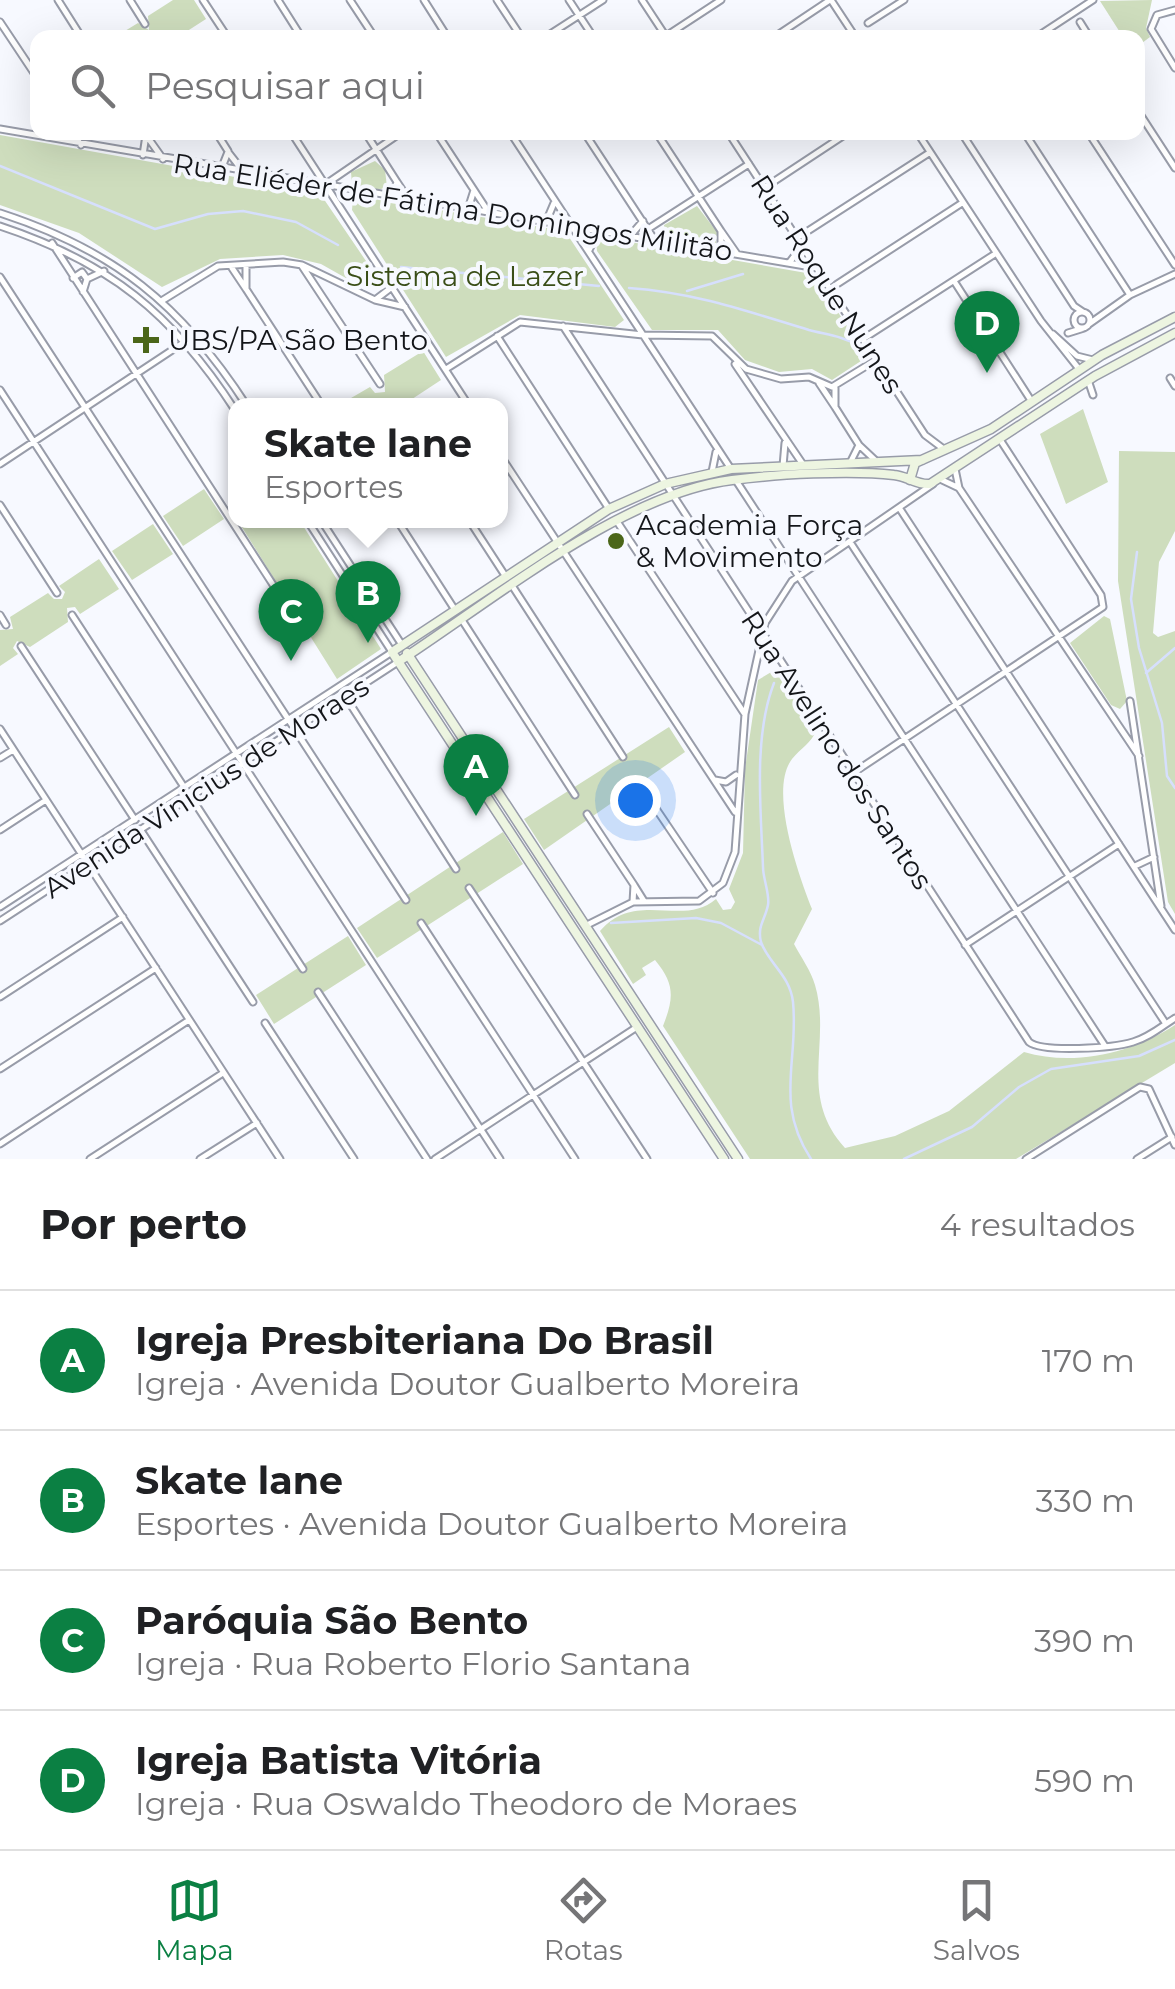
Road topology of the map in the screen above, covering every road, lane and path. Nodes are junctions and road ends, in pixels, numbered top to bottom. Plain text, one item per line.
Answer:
1 (58, 0) edge
2 (130, 0) edge
3 (203, 0) edge
4 (278, 0) edge
5 (350, 0) edge
6 (424, 0) edge
7 (498, 0) edge
8 (569, 0) edge
9 (603, 0) edge
10 (642, 0) edge
11 (720, 0) edge
12 (830, 0) edge
13 (904, 0) edge
14 (1093, 0) edge
15 (1175, 10) edge
16 (580, 16) junction
17 (0, 22) edge
18 (1080, 22) dead end
19 (868, 23) dead end
20 (145, 24) dead end
21 (77, 30) edge
22 (223, 30) edge
23 (297, 30) edge
24 (370, 30) edge
25 (443, 30) edge
26 (517, 30) edge
27 (557, 30) edge
28 (589, 30) edge
29 (661, 30) edge
30 (676, 30) edge
31 (785, 30) edge
32 (851, 30) edge
33 (1046, 30) edge
34 (1085, 30) edge
35 (30, 67) edge
36 (1175, 68) edge
37 (1145, 122) edge
38 (0, 129) edge
39 (30, 135) edge
40 (57, 140) edge
41 (78, 140) edge
42 (145, 140) edge
43 (150, 140) edge
44 (221, 140) edge
45 (296, 140) edge
46 (370, 140) edge
47 (390, 140) edge
48 (441, 140) edge
49 (515, 140) edge
50 (589, 140) edge
51 (661, 140) edge
52 (735, 140) edge
53 (837, 140) edge
54 (922, 140) edge
55 (967, 140) edge
56 (1029, 140) edge
57 (1093, 140) edge
58 (62, 141) joint
59 (81, 145) junction
60 (376, 150) junction
61 (228, 152) junction
62 (930, 152) junction
63 (143, 155) junction
64 (163, 159) junction
65 (309, 160) junction
66 (749, 164) junction
67 (222, 168) junction
68 (1175, 168) edge
69 (244, 173) junction
70 (299, 181) junction
71 (397, 182) junction
72 (326, 184) junction
73 (764, 188) junction
74 (348, 189) junction
75 (474, 190) junction
76 (392, 197) junction
77 (698, 198) junction
78 (409, 200) junction
79 (554, 200) junction
80 (962, 203) junction
81 (343, 210) junction
82 (468, 210) junction
83 (0, 213) edge
84 (489, 213) junction
85 (642, 221) junction
86 (546, 222) junction
87 (0, 226) edge
88 (572, 226) junction
89 (648, 229) junction
90 (599, 231) junction
91 (721, 231) junction
92 (630, 236) junction
93 (797, 238) junction
94 (655, 240) junction
95 (52, 243) junction
96 (802, 246) junction
97 (722, 251) junction
98 (589, 253) junction
99 (737, 254) junction
100 (996, 254) junction
101 (789, 263) junction
102 (302, 265) junction
103 (1175, 265) edge
104 (246, 267) junction
105 (232, 268) junction
106 (816, 268) junction
107 (104, 271) junction
108 (1175, 274) edge
109 (323, 275) junction
110 (0, 277) edge
111 (73, 278) junction
112 (88, 279) junction
113 (954, 281) junction
114 (314, 284) junction
115 (392, 286) junction
116 (246, 288) junction
117 (830, 288) junction
118 (83, 295) junction
119 (1130, 295) junction
120 (163, 300) junction
121 (324, 300) junction
122 (375, 300) junction
123 (405, 306) junction
124 (1074, 306) junction
125 (1084, 313) junction
126 (1099, 314) junction
127 (1172, 318) edge
128 (1040, 321) junction
129 (1075, 321) junction
130 (564, 326) junction
131 (1087, 326) junction
132 (1175, 332) edge
133 (195, 335) junction
134 (643, 335) junction
135 (497, 336) junction
136 (1162, 338) junction
137 (863, 339) junction
138 (186, 341) junction
139 (876, 360) junction
140 (1095, 360) junction
141 (734, 362) junction
142 (446, 369) junction
143 (1080, 370) junction
144 (136, 376) junction
145 (1091, 378) junction
146 (1170, 378) dead end
147 (818, 380) junction
148 (380, 384) dead end
149 (835, 386) junction
150 (1175, 386) edge
151 (0, 390) edge
152 (1093, 395) dead end
153 (241, 398) edge
154 (317, 398) edge
155 (464, 398) edge
156 (228, 399) edge
157 (1032, 402) junction
158 (835, 407) junction
159 (86, 408) junction
160 (925, 435) junction
161 (999, 438) junction
162 (784, 440) junction
163 (34, 442) junction
164 (714, 444) junction
165 (859, 445) junction
166 (948, 450) junction
167 (924, 459) junction
168 (877, 462) junction
169 (850, 463) junction
170 (0, 464) edge
171 (783, 466) junction
172 (804, 466) junction
173 (508, 467) edge
174 (955, 468) junction
175 (731, 469) junction
176 (712, 472) junction
177 (804, 477) junction
178 (735, 479) junction
179 (748, 479) junction
180 (910, 480) junction
181 (937, 481) junction
182 (665, 484) junction
183 (959, 488) junction
184 (671, 494) junction
185 (748, 496) junction
186 (910, 502) junction
187 (0, 505) edge
188 (900, 509) junction
189 (609, 510) junction
190 (228, 517) edge
191 (616, 520) junction
192 (235, 528) edge
193 (312, 528) edge
194 (327, 528) edge
195 (402, 528) edge
196 (474, 528) edge
197 (850, 542) junction
198 (557, 544) junction
199 (564, 554) junction
200 (799, 575) junction
201 (506, 578) junction
202 (512, 587) junction
203 (57, 592) dead end
204 (455, 610) junction
205 (290, 612) dead end
206 (0, 615) edge
207 (72, 615) dead end
208 (462, 620) junction
209 (6, 625) dead end
210 (761, 632) junction
211 (1058, 640) junction
212 (402, 645) junction
213 (21, 646) dead end
214 (392, 652) junction
215 (409, 655) junction
216 (398, 662) junction
217 (1007, 672) junction
218 (345, 696) junction
219 (1130, 701) dead end
220 (956, 706) junction
221 (744, 714) junction
222 (288, 719) junction
223 (0, 729) edge
224 (295, 729) junction
225 (905, 740) junction
226 (13, 750) junction
227 (236, 753) junction
228 (1139, 756) junction
229 (623, 757) dead end
230 (0, 758) edge
231 (243, 763) junction
232 (737, 774) junction
233 (853, 774) junction
234 (712, 779) junction
235 (640, 786) dead end
236 (184, 787) junction
237 (575, 795) dead end
238 (191, 797) junction
239 (46, 800) junction
240 (587, 814) dead end
241 (736, 814) junction
242 (135, 820) junction
243 (140, 829) junction
244 (0, 830) edge
245 (1119, 844) junction
246 (82, 854) junction
247 (1154, 856) junction
248 (88, 863) junction
249 (1134, 866) junction
250 (456, 869) dead end
251 (1068, 877) junction
252 (634, 885) junction
253 (469, 888) dead end
254 (712, 894) junction
255 (406, 900) dead end
256 (644, 901) junction
257 (632, 902) junction
258 (0, 907) edge
259 (1016, 912) junction
260 (1162, 912) junction
261 (123, 918) junction
262 (0, 920) edge
263 (420, 923) dead end
264 (585, 926) junction
265 (1175, 930) edge
266 (575, 933) junction
267 (965, 945) junction
268 (156, 968) junction
269 (303, 968) dead end
270 (318, 992) dead end
271 (0, 997) edge
272 (252, 1002) dead end
273 (1175, 1018) edge
274 (189, 1020) junction
275 (647, 1020) junction
276 (265, 1023) dead end
277 (1166, 1024) junction
278 (637, 1027) junction
279 (1105, 1046) junction
280 (583, 1062) junction
281 (0, 1069) edge
282 (223, 1072) junction
283 (533, 1094) junction
284 (257, 1122) junction
285 (481, 1129) junction
286 (1172, 1137) junction
287 (0, 1144) edge
288 (1175, 1146) edge
289 (90, 1159) edge
290 (200, 1159) edge
291 (280, 1159) edge
292 (354, 1159) edge
293 (427, 1159) edge
294 (434, 1159) edge
295 (500, 1159) edge
296 (575, 1159) edge
297 (646, 1159) edge
298 (724, 1159) edge
299 (738, 1159) edge
300 (1026, 1159) edge
301 (1137, 1159) edge

1 - 21 street
2 - 20 street
3 - 22 street
4 - 23 street
5 - 24 street
6 - 25 street
7 - 26 street
8 - 16 street
9 - 16 street
10 - 29 street
11 - 30 street
12 - 31 street
12 - 32 street
13 - 19 street
14 - 33 street
15 - 36 street
16 - 27 street
16 - 28 street
17 - 35 street
18 - 34 street
37 - 68 street
38 - 39 street, Rua Eliéder de Fátima Domingos Militão
40 - 58 street, Rua Eliéder de Fátima Domingos Militão
41 - 59 street
42 - 63 street
43 - 64 street
44 - 61 street
45 - 65 street
46 - 60 street
47 - 60 street
48 - 75 street
49 - 79 street
50 - 85 street
51 - 77 street
52 - 66 street, Rua Roque Nunes
53 - 73 street
54 - 62 street
55 - 124 street
56 - 119 street
57 - 103 street
58 - 59 street, Rua Eliéder de Fátima Domingos Militão
59 - 63 street, Rua Eliéder de Fátima Domingos Militão
60 - 71 street
60 - 72 street
61 - 67 street
61 - 69 street
62 - 80 street
62 - 93 street
63 - 64 street, Rua Eliéder de Fátima Domingos Militão
64 - 67 street, Rua Eliéder de Fátima Domingos Militão
65 - 70 street
65 - 72 street
66 - 73 street, Rua Roque Nunes
66 - 77 street
67 - 69 street, Rua Eliéder de Fátima Domingos Militão
69 - 70 street, Rua Eliéder de Fátima Domingos Militão
70 - 72 street, Rua Eliéder de Fátima Domingos Militão
71 - 76 street
71 - 78 street
72 - 74 street, Rua Eliéder de Fátima Domingos Militão
72 - 81 street
73 - 93 street, Rua Roque Nunes
74 - 76 street, Rua Eliéder de Fátima Domingos Militão
74 - 81 street
75 - 82 street
75 - 84 street
76 - 78 street, Rua Eliéder de Fátima Domingos Militão
77 - 89 street
77 - 91 street
78 - 82 street, Rua Eliéder de Fátima Domingos Militão
79 - 86 street
79 - 88 street
80 - 100 street
80 - 117 street
81 - 115 street
82 - 84 street, Rua Eliéder de Fátima Domingos Militão
83 - 120 street
84 - 86 street, Rua Eliéder de Fátima Domingos Militão
85 - 89 street
85 - 92 street
86 - 88 street, Rua Eliéder de Fátima Domingos Militão
87 - 95 street
88 - 90 street, Rua Eliéder de Fátima Domingos Militão
88 - 98 street
89 - 94 street
90 - 92 street, Rua Eliéder de Fátima Domingos Militão
90 - 98 street
91 - 97 street
91 - 99 street
92 - 94 street, Rua Eliéder de Fátima Domingos Militão
93 - 96 street, Rua Roque Nunes
94 - 97 street, Rua Eliéder de Fátima Domingos Militão
95 - 107 street
95 - 111 street
96 - 101 street
96 - 106 street, Rua Roque Nunes
97 - 99 street, Rua Eliéder de Fátima Domingos Militão
98 - 134 street
99 - 101 street, Rua Eliéder de Fátima Domingos Militão
100 - 113 street
100 - 128 street
101 - 106 street, Rua Eliéder de Fátima Domingos Militão
102 - 104 street
102 - 109 street
102 - 114 street
104 - 105 street
104 - 116 street
105 - 116 street
105 - 120 street
106 - 117 street, Rua Roque Nunes
107 - 112 street
107 - 138 street
108 - 119 street
109 - 114 street
109 - 121 street
109 - 122 street
110 - 159 street
111 - 112 street
111 - 118 street
112 - 118 street
113 - 137 street
113 - 157 street
114 - 121 street
115 - 122 street
115 - 123 street
116 - 154 street
117 - 137 street, Rua Roque Nunes
118 - 144 street
119 - 126 street
120 - 133 street
121 - 148 street
122 - 123 street
123 - 142 street
124 - 125 street
124 - 129 street
125 - 126 street
125 - 129 street
125 - 131 street
126 - 131 street
127 - 136 main road
127 - 140 main road, Avenida Vinicius de Moraes
128 - 140 street
128 - 143 street
129 - 131 street
129 - 131 street
130 - 134 street
130 - 135 street
130 - 182 street, Rua Avelino dos Santos
132 - 136 main road
133 - 138 street
133 - 153 street
134 - 141 street
134 - 164 street
135 - 142 street
135 - 189 street
136 - 145 main road
137 - 139 street, Rua Roque Nunes
138 - 144 street
138 - 156 street
139 - 149 street
139 - 160 street, Rua Roque Nunes
140 - 143 main road, Avenida Vinicius de Moraes
141 - 147 street
141 - 162 street
142 - 155 street
143 - 145 main road
143 - 157 main road, Avenida Vinicius de Moraes
144 - 159 street
144 - 190 street
145 - 152 street
145 - 161 main road
146 - 150 street
147 - 149 street
147 - 158 street
149 - 158 street
151 - 163 street
157 - 166 main road, Avenida Vinicius de Moraes
158 - 165 street
159 - 163 street
159 - 222 street
160 - 166 street, Rua Roque Nunes
160 - 167 street
161 - 174 main road
161 - 211 street
162 - 171 street
162 - 172 street
163 - 170 street
163 - 227 street
164 - 175 street
164 - 176 street
165 - 168 street
165 - 169 street
166 - 167 main road, Avenida Vinicius de Moraes
166 - 174 main road
167 - 168 main road, Avenida Vinicius de Moraes
167 - 180 main road
168 - 169 main road, Avenida Vinicius de Moraes
169 - 172 main road, Avenida Vinicius de Moraes
171 - 172 main road, Avenida Vinicius de Moraes
171 - 175 main road, Avenida Vinicius de Moraes
172 - 177 main road
173 - 198 street
174 - 181 main road
174 - 183 street
175 - 176 main road, Avenida Vinicius de Moraes
176 - 182 main road, Avenida Vinicius de Moraes
177 - 179 main road, Avenida Vinicius de Moraes
177 - 180 main road, Avenida Vinicius de Moraes
178 - 179 main road, Avenida Vinicius de Moraes
178 - 184 main road, Avenida Vinicius de Moraes
178 - 185 street
179 - 185 street
180 - 181 main road, Avenida Vinicius de Moraes
180 - 186 street
181 - 183 street
181 - 186 street
182 - 184 street, Rua Avelino dos Santos
182 - 189 main road, Avenida Vinicius de Moraes
183 - 211 street
184 - 191 main road, Avenida Vinicius de Moraes
184 - 210 street, Rua Avelino dos Santos
185 - 200 street
186 - 188 street
187 - 203 street
188 - 197 street
188 - 217 street
189 - 198 main road, Avenida Vinicius de Moraes
191 - 199 main road, Avenida Vinicius de Moraes
191 - 221 street
192 - 205 street
193 - 214 street
194 - 212 street
195 - 204 street
196 - 201 street
197 - 200 street
197 - 220 street
198 - 199 street
198 - 201 main road, Avenida Vinicius de Moraes
199 - 202 main road, Avenida Vinicius de Moraes
199 - 234 street
200 - 210 street
200 - 225 street
201 - 204 main road, Avenida Vinicius de Moraes
202 - 208 main road, Avenida Vinicius de Moraes
202 - 229 street
204 - 208 main road
204 - 212 main road, Avenida Vinicius de Moraes
206 - 209 street
207 - 236 street
208 - 215 main road, Avenida Vinicius de Moraes
208 - 237 street
210 - 221 street
210 - 233 street, Rua Avelino dos Santos
211 - 217 street
211 - 228 street
212 - 214 main road, Avenida Vinicius de Moraes
212 - 215 main road
213 - 242 street
214 - 216 main road
214 - 222 street, Avenida Vinicius de Moraes
215 - 216 main road, Avenida Vinicius de Moraes
215 - 264 main road
216 - 218 street, Avenida Vinicius de Moraes
216 - 266 main road
217 - 220 street
217 - 245 street
218 - 224 street, Avenida Vinicius de Moraes
218 - 250 street
219 - 228 street
220 - 225 street
220 - 251 street
221 - 232 street
222 - 224 street
222 - 227 street, Avenida Vinicius de Moraes
223 - 226 street
224 - 231 street, Avenida Vinicius de Moraes
224 - 255 street
225 - 233 street
225 - 259 street
226 - 230 street
226 - 239 street
227 - 231 street
227 - 236 street, Avenida Vinicius de Moraes
228 - 247 street
231 - 238 street, Avenida Vinicius de Moraes
231 - 285 street
232 - 234 street
232 - 241 street
233 - 267 street, Rua Avelino dos Santos
234 - 241 street
235 - 254 street
236 - 242 street, Avenida Vinicius de Moraes
238 - 243 street, Avenida Vinicius de Moraes
238 - 269 street
239 - 244 street
239 - 246 street
240 - 252 street
241 - 254 street
242 - 246 street, Avenida Vinicius de Moraes
243 - 248 street, Avenida Vinicius de Moraes
243 - 272 street
245 - 249 street
245 - 251 street
246 - 248 street
246 - 258 street, Avenida Vinicius de Moraes
247 - 249 street
247 - 260 street
248 - 261 street
248 - 262 street, Avenida Vinicius de Moraes
249 - 260 street
251 - 259 street
251 - 277 street
252 - 256 street
252 - 257 street
253 - 280 street
254 - 256 street
256 - 257 street
257 - 264 street
259 - 267 street
259 - 279 street
260 - 265 street
261 - 268 street
261 - 271 street
263 - 283 street
264 - 266 main road
264 - 275 main road
266 - 278 main road
267 - 279 street, Rua Avelino dos Santos
268 - 274 street
268 - 281 street
270 - 293 street
273 - 277 street, Rua Avelino dos Santos
274 - 282 street
274 - 287 street
275 - 278 main road
275 - 299 main road
276 - 292 street
277 - 279 street, Rua Avelino dos Santos
278 - 280 street
278 - 298 main road
280 - 283 street
280 - 297 street
282 - 284 street
282 - 289 street
283 - 285 street
283 - 296 street
284 - 290 street
284 - 291 street
285 - 294 street
285 - 295 street
286 - 288 street
286 - 300 street
286 - 301 street

